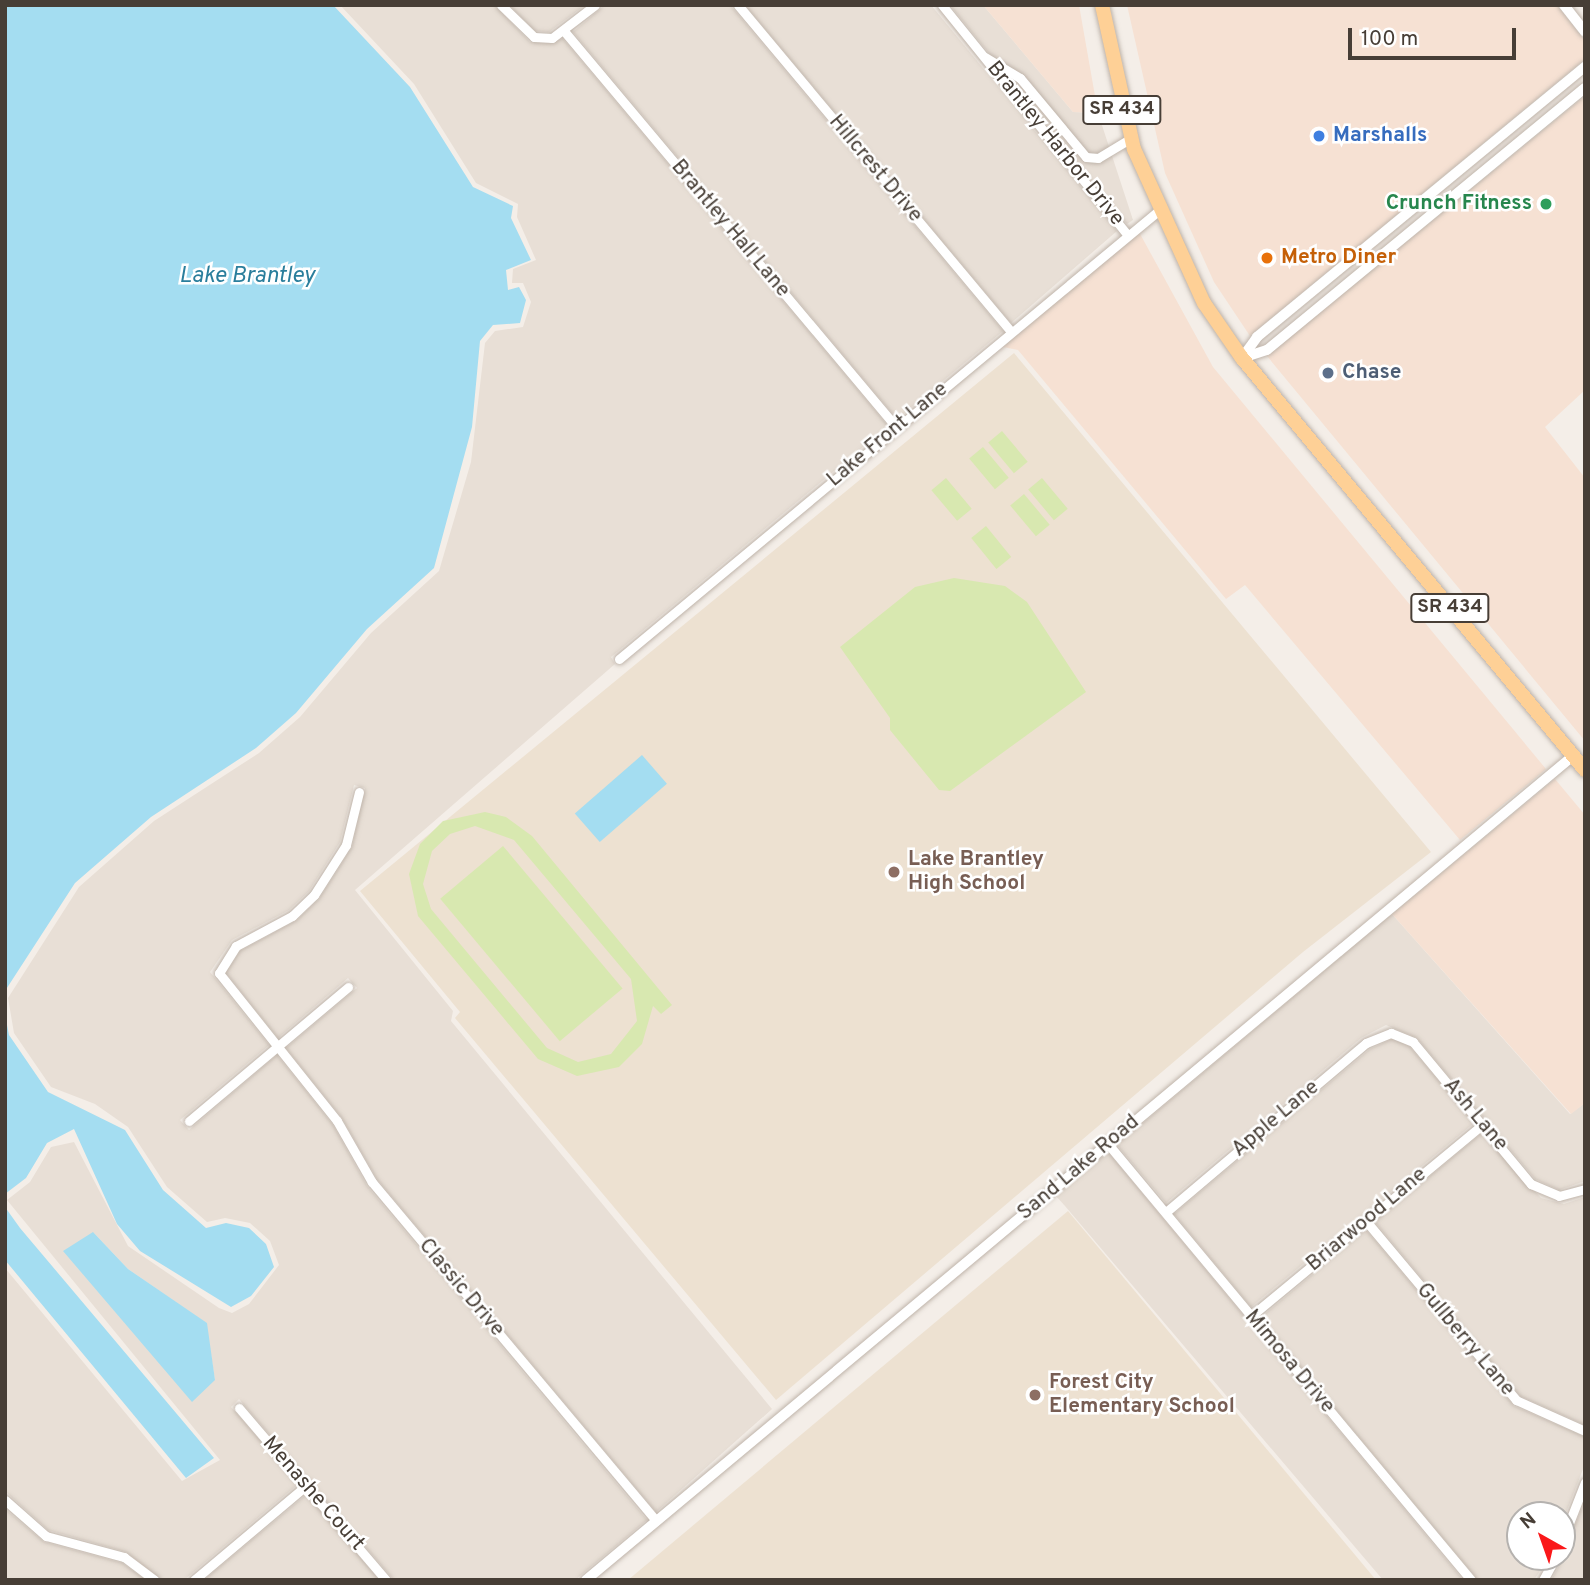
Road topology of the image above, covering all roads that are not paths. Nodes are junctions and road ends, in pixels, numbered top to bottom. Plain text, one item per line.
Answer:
1 (501, 5) edge
2 (595, 5) edge
3 (738, 5) edge
4 (943, 5) edge
5 (1102, 5) edge
6 (1564, 5) edge
7 (564, 31) junction
8 (1585, 32) edge
9 (984, 56) junction
10 (1585, 68) edge
11 (1585, 88) edge
12 (1131, 138) junction
13 (1158, 211) junction
14 (1126, 233) junction
15 (1011, 332) junction
16 (1242, 358) junction
17 (897, 428) junction
18 (619, 659) dead end
19 (1573, 755) junction
20 (1585, 770) edge
21 (359, 792) dead end
22 (348, 987) dead end
23 (1391, 1033) joint
24 (277, 1046) junction
25 (189, 1121) dead end
26 (1483, 1124) junction
27 (1108, 1143) junction
28 (1585, 1189) edge
29 (1166, 1212) junction
30 (1366, 1221) junction
31 (1251, 1316) junction
32 (239, 1408) dead end
33 (1585, 1431) edge
34 (1585, 1482) edge
35 (307, 1485) junction
36 (5, 1500) edge
37 (1576, 1505) edge
38 (656, 1521) junction
39 (154, 1580) edge
40 (194, 1580) edge
41 (386, 1580) edge
42 (586, 1580) edge
43 (1471, 1580) edge

1 - 7 street
2 - 7 street
3 - 15 street, Hillcrest Drive
4 - 9 street, Brantley Harbor Drive
5 - 12 main road, SR 434
6 - 8 street
7 - 17 street, Brantley Hall Lane
9 - 12 street, Brantley Harbor Drive
9 - 14 street, Brantley Harbor Drive
10 - 16 street
11 - 16 street
12 - 13 main road, SR 434
13 - 14 street, Lake Front Lane
13 - 16 main road, SR 434
14 - 15 street, Lake Front Lane
15 - 17 street, Lake Front Lane
16 - 19 main road, SR 434
17 - 18 street, Lake Front Lane
19 - 20 main road, SR 434
19 - 27 street, Sand Lake Road
21 - 24 street, Classic Drive
22 - 24 street
23 - 26 street, Ash Lane
23 - 29 street, Apple Lane
24 - 25 street
24 - 38 street, Classic Drive
26 - 28 street, Ash Lane
26 - 30 street, Briarwood Lane
27 - 29 street, Mimosa Drive
27 - 38 street, Sand Lake Road
29 - 31 street, Mimosa Drive
30 - 31 street, Briarwood Lane
30 - 33 street, Gullberry Lane
31 - 43 street, Mimosa Drive
32 - 35 street, Menashe Court
34 - 37 street
35 - 40 street
35 - 41 street, Menashe Court
36 - 39 street
38 - 42 street, Sand Lake Road

